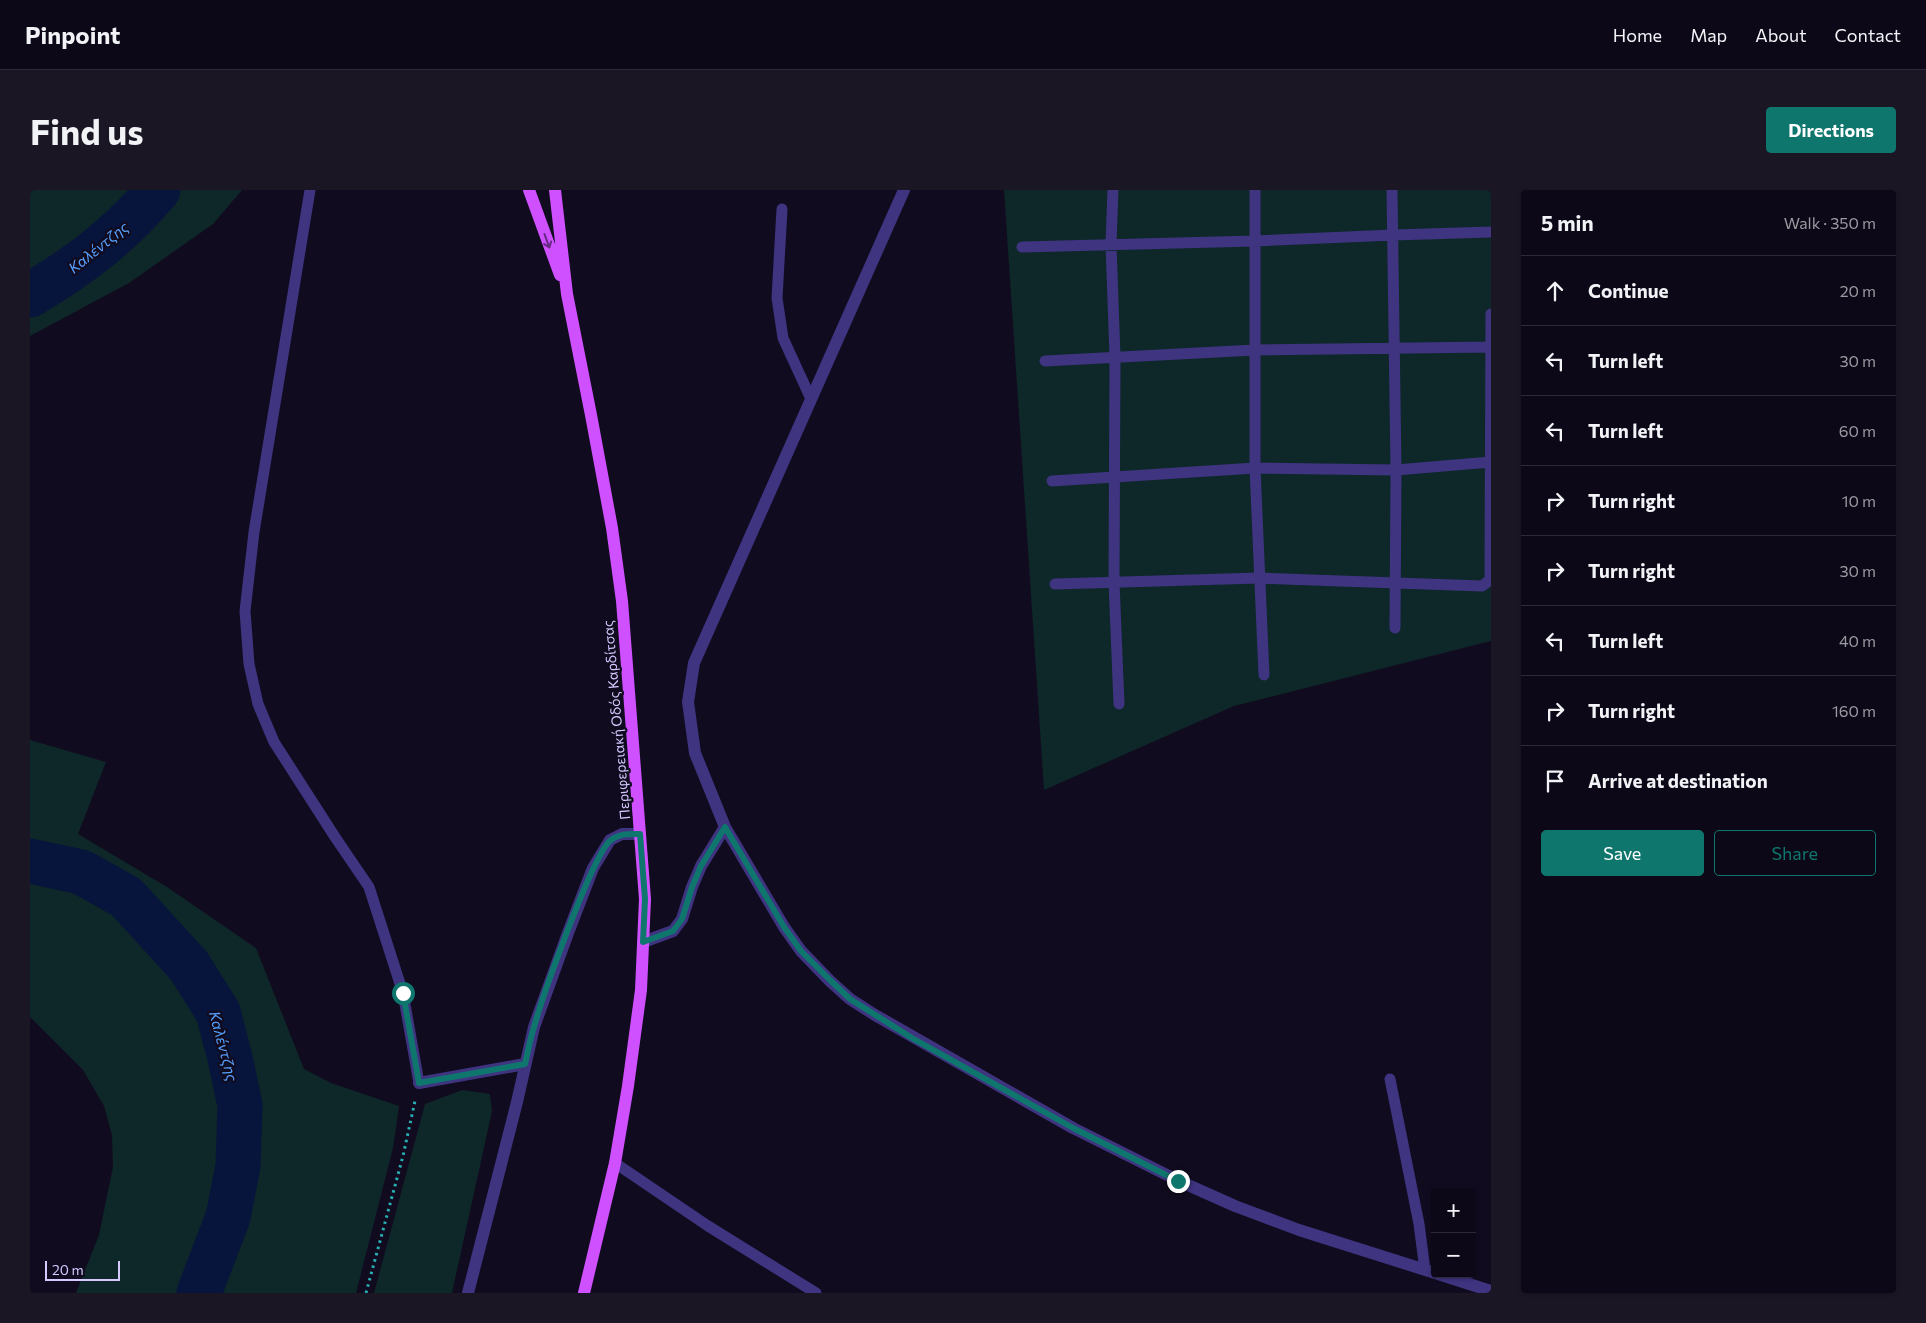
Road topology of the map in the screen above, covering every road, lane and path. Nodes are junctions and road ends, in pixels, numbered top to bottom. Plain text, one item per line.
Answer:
1 (310, 190) edge
2 (555, 190) edge
3 (904, 190) edge
4 (1113, 190) edge
5 (1255, 190) edge
6 (1392, 190) edge
7 (529, 192) edge
8 (782, 209) dead end
9 (1491, 232) edge
10 (1393, 235) junction
11 (1255, 241) junction
12 (1111, 244) junction
13 (1022, 246) dead end
14 (567, 294) junction
15 (1491, 314) edge
16 (1394, 347) junction
17 (1491, 347) edge
18 (1255, 350) junction
19 (1115, 357) junction
20 (1044, 361) dead end
21 (811, 399) junction
22 (1491, 462) edge
23 (1255, 468) junction
24 (1396, 470) junction
25 (1114, 477) junction
26 (1052, 481) dead end
27 (1259, 578) junction
28 (1114, 582) junction
29 (1395, 582) junction
30 (1055, 584) dead end
31 (1395, 628) dead end
32 (1264, 676) dead end
33 (1119, 704) dead end
34 (725, 827) junction
35 (640, 834) junction
36 (643, 942) junction
37 (525, 1064) junction
38 (1390, 1079) dead end
39 (419, 1083) junction
40 (615, 1163) junction
41 (1431, 1269) edge
42 (1431, 1273) edge
43 (1448, 1278) edge
44 (1491, 1291) edge
45 (366, 1293) edge
46 (468, 1293) edge
47 (584, 1293) edge
48 (816, 1293) edge

1 - 39 lane
2 - 14 main road, Περιφερειακή Οδός Καρδίτσας
3 - 21 street
4 - 12 lane
5 - 11 lane
6 - 10 lane
7 -> 14 main road, Περιφερειακή Οδός Καρδίτσας
8 - 21 lane
9 - 10 lane
10 - 11 lane
10 - 16 lane
11 - 12 lane
11 - 18 lane
12 - 13 lane
12 - 19 lane
14 - 35 main road, Περιφερειακή Οδός Καρδίτσας
15 - 17 lane
16 - 17 lane
16 - 18 lane
16 - 24 lane
17 - 22 lane
18 - 19 lane
18 - 23 lane
19 - 20 lane
19 - 25 lane
21 - 34 street
22 - 24 lane
22 - 29 lane
23 - 24 lane
23 - 25 lane
23 - 27 lane
24 - 29 lane
25 - 26 lane
25 - 28 lane
27 - 28 lane
27 - 29 lane
27 - 32 lane
28 - 30 lane
28 - 33 lane
29 - 31 lane
34 - 36 street
34 - 42 street
35 - 36 main road, Περιφερειακή Οδός Καρδίτσας
35 - 37 street
36 - 40 main road, Περιφερειακή Οδός Καρδίτσας
37 - 39 street
37 - 46 street
38 - 41 lane
39 - 45 path
40 - 47 main road, Περιφερειακή Οδός Καρδίτσας
40 - 48 lane
43 - 44 street

